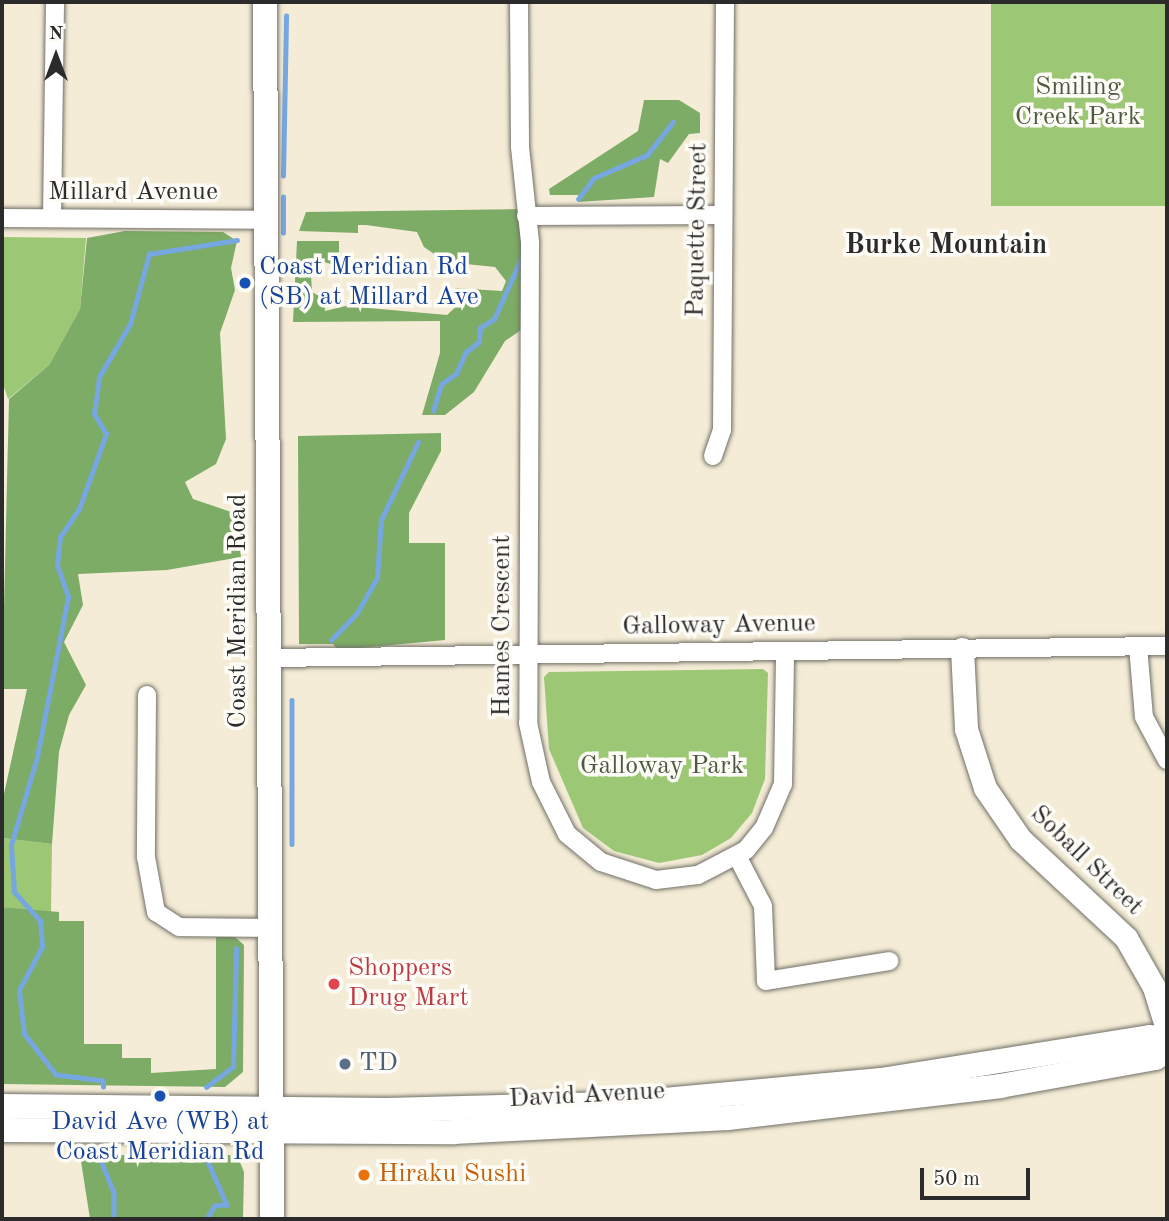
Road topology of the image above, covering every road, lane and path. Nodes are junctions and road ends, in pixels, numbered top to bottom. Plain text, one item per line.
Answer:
1 (55, 2) edge
2 (265, 2) edge
3 (519, 2) edge
4 (725, 2) edge
5 (721, 215) junction
6 (526, 216) junction
7 (2, 218) edge
8 (52, 218) junction
9 (263, 220) junction
10 (713, 456) dead end
11 (1138, 646) junction
12 (1167, 646) edge
13 (962, 649) junction
14 (785, 651) junction
15 (527, 654) junction
16 (270, 659) junction
17 (147, 695) dead end
18 (1167, 760) edge
19 (737, 856) junction
20 (270, 928) junction
21 (889, 961) dead end
22 (1167, 1029) edge
23 (1167, 1041) edge
24 (1167, 1049) edge
25 (2, 1106) edge
26 (272, 1120) junction
27 (2, 1130) edge
28 (272, 1219) edge

1 - 8 street
2 - 9 main road, Coast Meridian Road
3 - 6 street, Hames Crescent
4 - 5 street, Paquette Street
5 - 6 street
5 - 10 street, Paquette Street
6 - 15 street, Hames Crescent
7 - 8 street, Millard Avenue
8 - 9 street, Millard Avenue
9 - 16 main road, Coast Meridian Road
11 - 12 street, Galloway Avenue
11 - 13 street, Galloway Avenue
11 - 18 street
13 - 14 street, Galloway Avenue
13 - 22 street, Soball Street
14 - 15 street, Galloway Avenue
14 - 19 street, Hames Crescent
15 - 16 street, Galloway Avenue
15 - 19 street, Hames Crescent
16 - 20 main road, Coast Meridian Road
17 - 20 street
19 - 21 street
20 - 26 main road, Coast Meridian Road
23 - 26 main road, David Avenue
24 - 26 main road, David Avenue
25 - 26 main road, David Avenue
26 - 27 main road, David Avenue
26 - 28 main road, Coast Meridian Road

